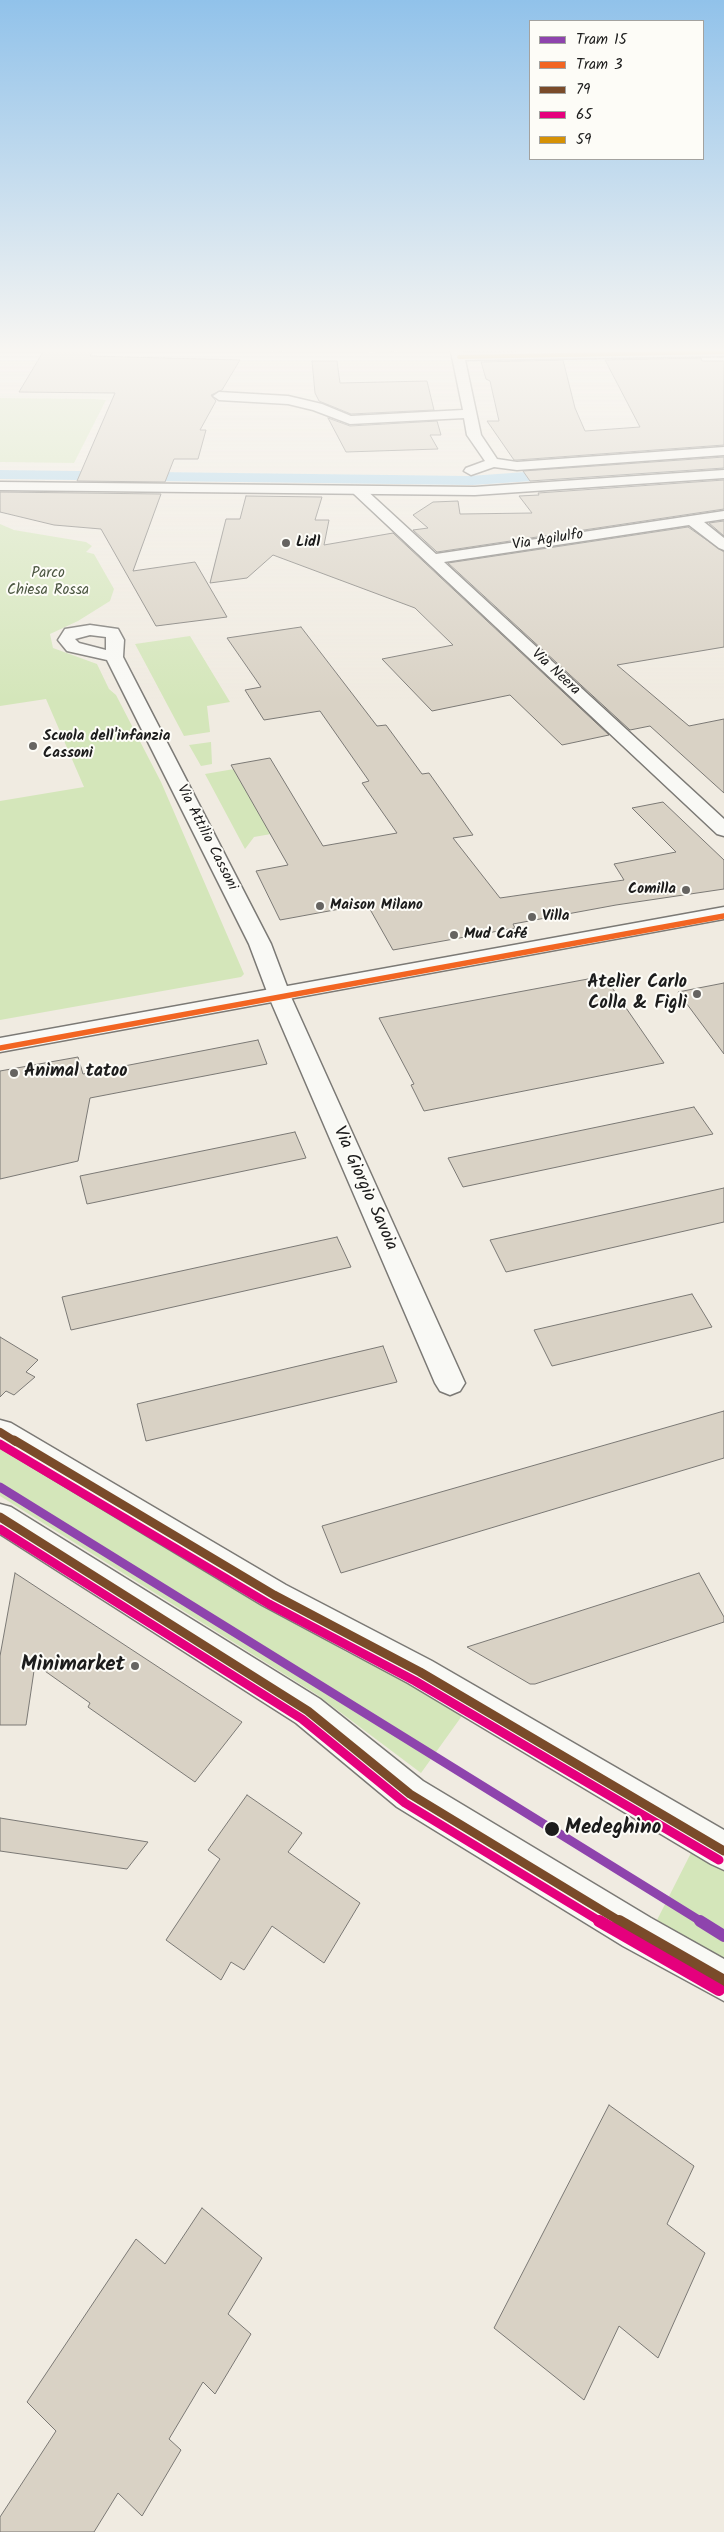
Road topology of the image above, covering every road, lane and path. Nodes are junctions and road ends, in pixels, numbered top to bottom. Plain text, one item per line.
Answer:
1 (486, 465) edge
2 (510, 465) edge
3 (528, 465) edge
4 (471, 470) dead end
5 (724, 474) edge
6 (0, 486) edge
7 (359, 491) junction
8 (411, 491) junction
9 (724, 515) edge
10 (387, 516) junction
11 (691, 519) junction
12 (724, 544) edge
13 (432, 559) junction
14 (114, 657) dead end
15 (724, 830) edge
16 (724, 913) edge
17 (279, 994) junction
18 (0, 1045) edge
19 (450, 1384) dead end
20 (0, 1432) edge
21 (0, 1517) edge
22 (724, 1851) edge
23 (724, 1981) edge

1 - 4 street
2 - 3 street
5 - 8 street
6 - 7 street
7 - 8 street
7 - 10 street, Via Neera
8 - 10 street
9 - 11 street, Via Agilulfo
10 - 13 street, Via Neera
11 - 12 street
11 - 13 street, Via Agilulfo
13 - 15 street, Via Neera
14 - 17 street, Via Attilio Cassoni
16 - 17 street
17 - 18 street
17 - 19 street, Via Giorgio Savoia
20 - 22 street
21 - 23 street

